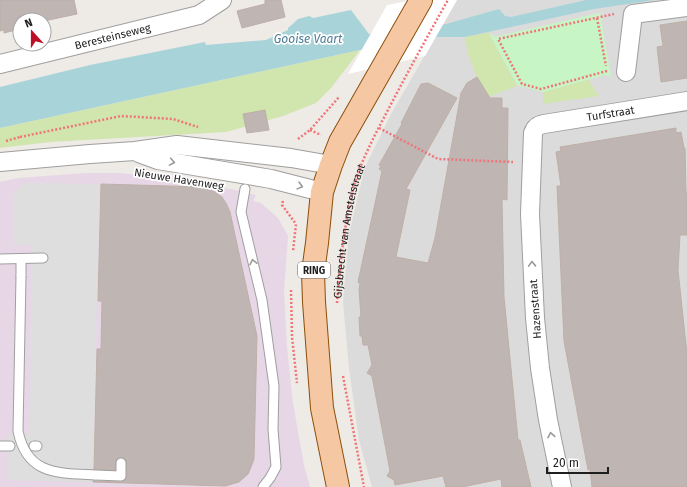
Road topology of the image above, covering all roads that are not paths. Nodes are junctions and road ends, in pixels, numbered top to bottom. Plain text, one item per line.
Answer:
1 (222, 0) edge
2 (421, 0) edge
3 (687, 7) edge
4 (0, 64) edge
5 (626, 72) dead end
6 (687, 101) edge
7 (534, 129) joint
8 (135, 151) junction
9 (0, 162) edge
10 (331, 165) junction
11 (246, 183) junction
12 (322, 192) junction
13 (43, 258) dead end
14 (0, 259) edge
15 (21, 259) junction
16 (0, 446) edge
17 (10, 446) dead end
18 (121, 463) dead end
19 (262, 487) edge
20 (338, 487) edge
21 (562, 487) edge

1 - 4 street, Beresteinseweg
2 - 10 main road, RING
3 - 5 street
6 - 7 street, Turfstraat
21 -> 7 street, Hazenstraat
8 - 9 street, Nieuwe Havenweg
8 - 10 street, Nieuwe Havenweg
8 -> 11 street, Nieuwe Havenweg
10 - 12 main road, RING
11 -> 12 street, Nieuwe Havenweg
19 -> 11 lane
12 - 20 main road, RING
13 - 15 lane
14 - 15 lane
15 - 18 lane, bridge
16 - 17 lane

